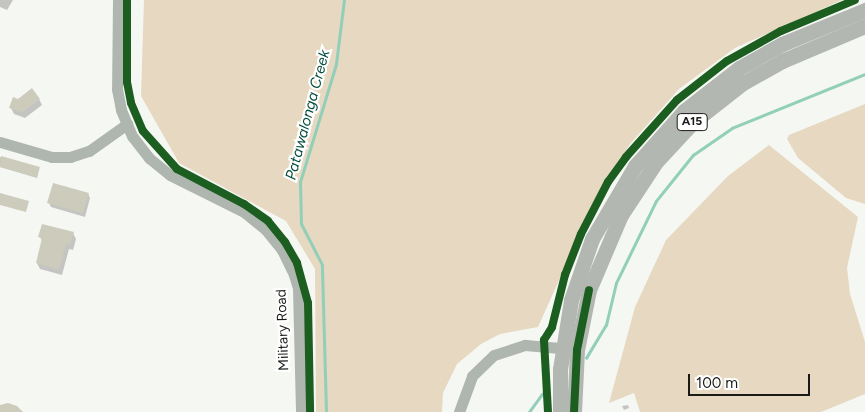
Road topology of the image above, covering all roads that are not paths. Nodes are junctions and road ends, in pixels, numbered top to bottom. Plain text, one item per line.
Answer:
1 (118, 0) edge
2 (865, 10) edge
3 (865, 26) edge
4 (127, 124) junction
5 (0, 142) edge
6 (570, 349) junction
7 (301, 412) edge
8 (459, 412) edge
9 (560, 412) edge
10 (574, 412) edge

1 - 4 street, Military Road
2 - 6 main road, A15
3 - 6 main road, A15
4 - 5 street
4 - 7 street, Military Road
6 - 8 street
6 - 9 main road, A15
6 - 10 main road, A15

